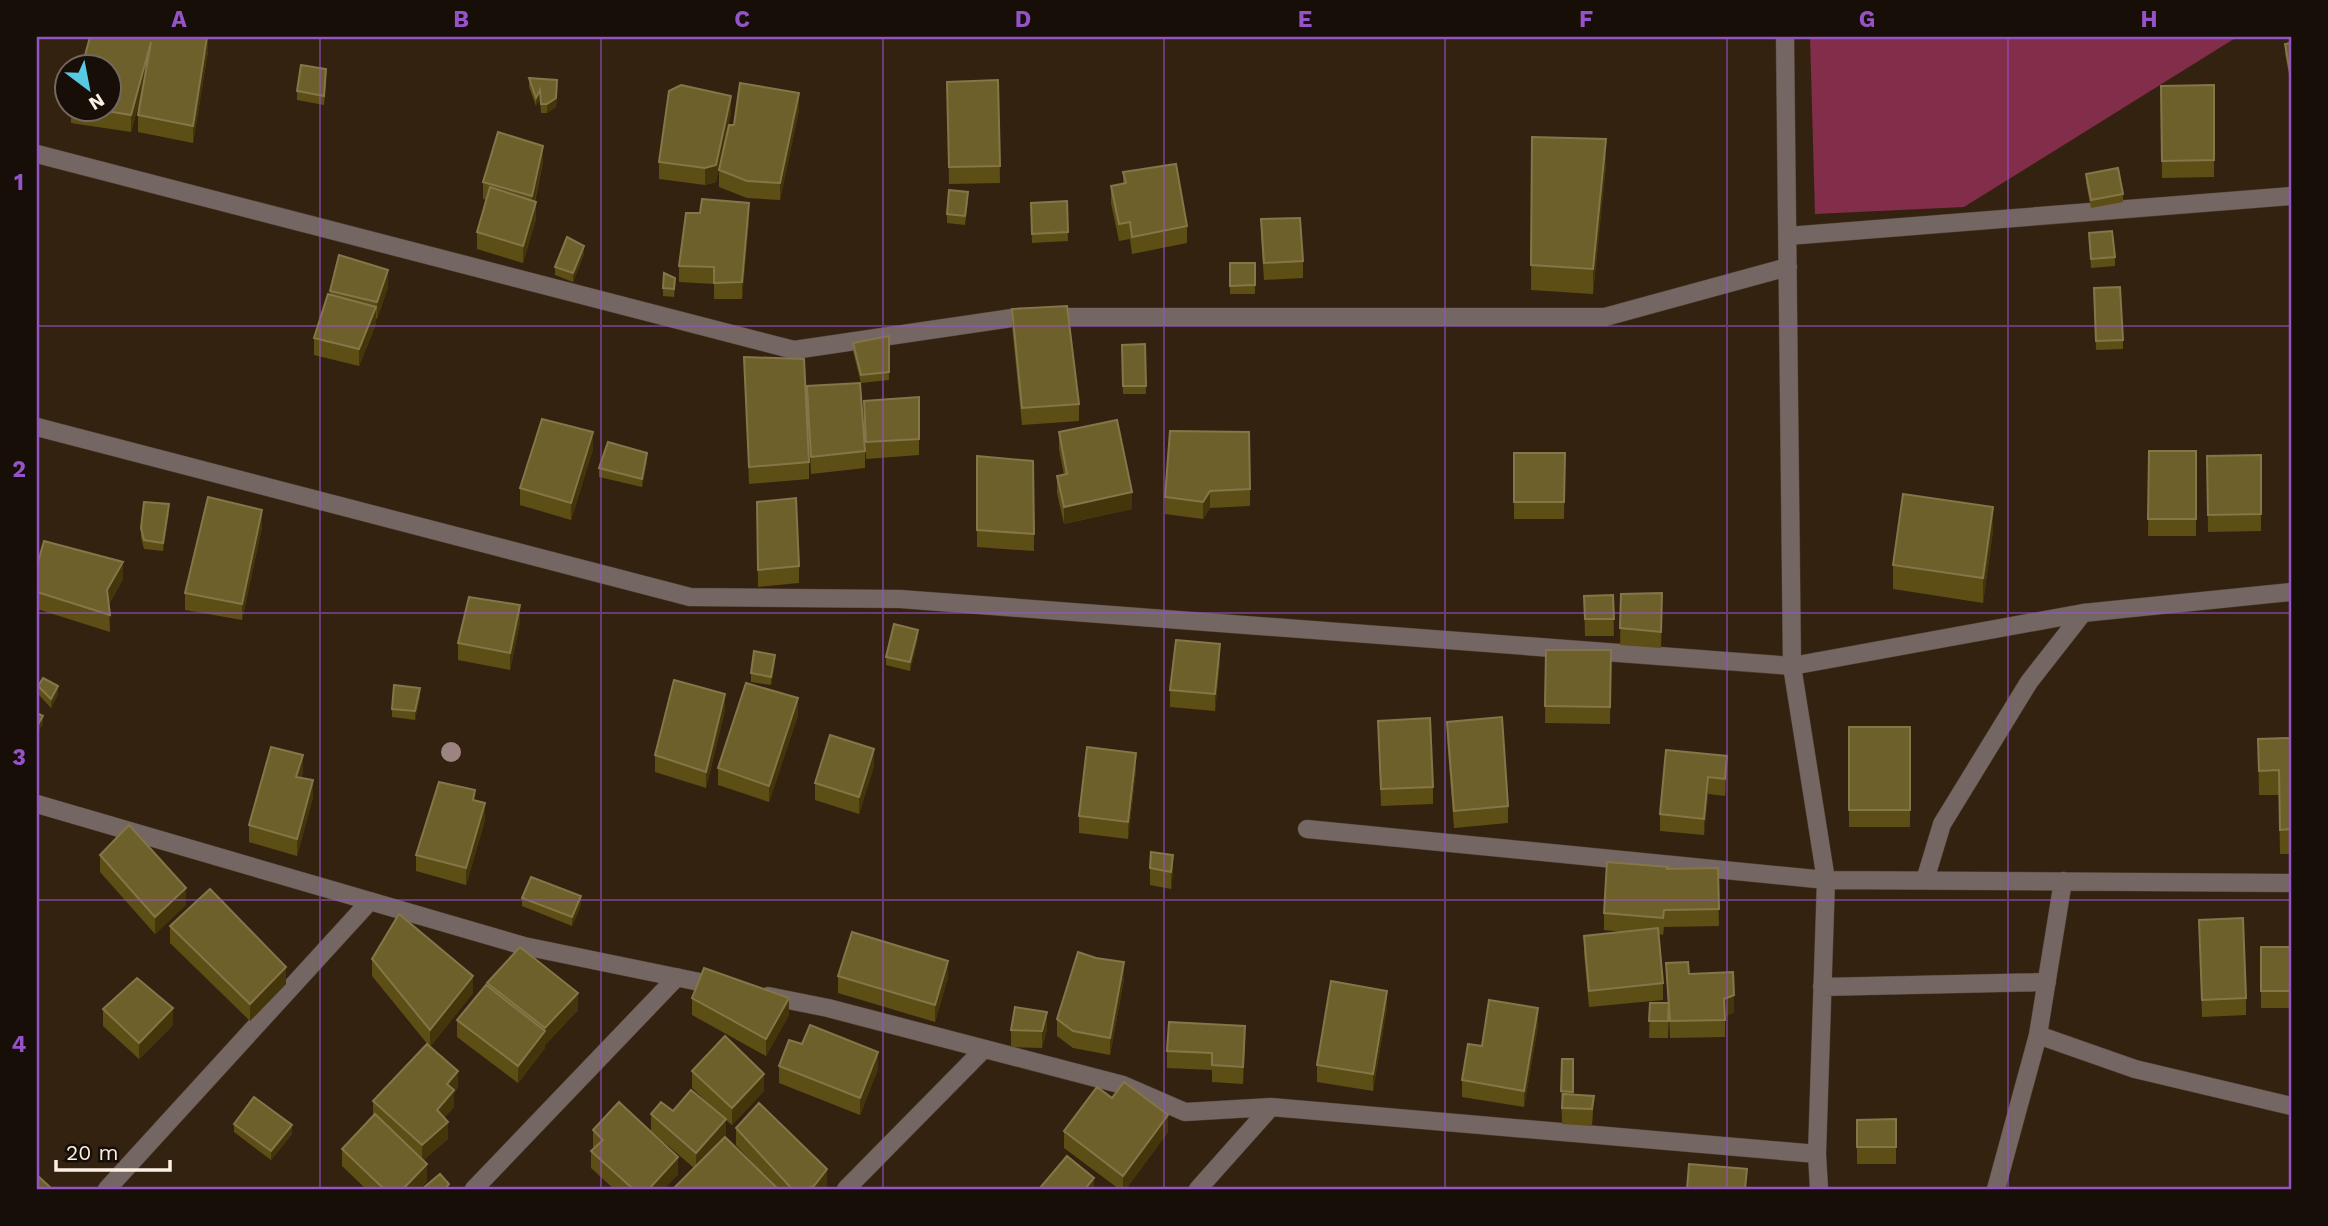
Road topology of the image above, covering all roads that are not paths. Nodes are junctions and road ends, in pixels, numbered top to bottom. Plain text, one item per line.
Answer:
1 (1785, 37) edge
2 (37, 154) edge
3 (2291, 196) edge
4 (1788, 236) junction
5 (1788, 267) junction
6 (37, 427) edge
7 (2291, 592) edge
8 (2083, 613) junction
9 (1792, 666) junction
10 (37, 804) edge
11 (1307, 829) dead end
12 (1826, 880) junction
13 (1924, 880) junction
14 (2063, 881) junction
15 (2291, 883) edge
16 (370, 901) junction
17 (677, 977) junction
18 (2047, 982) junction
19 (1822, 987) junction
20 (2038, 1034) junction
21 (984, 1049) junction
22 (2291, 1106) edge
23 (1271, 1107) junction
24 (1817, 1154) junction
25 (107, 1189) edge
26 (474, 1189) edge
27 (846, 1189) edge
28 (1198, 1189) edge
29 (1819, 1189) edge
30 (1996, 1189) edge

1 - 4 street
2 - 5 street
3 - 4 street
4 - 5 street
5 - 9 street
6 - 9 street
7 - 8 street
8 - 9 street
8 - 13 street
9 - 12 street
10 - 16 street
11 - 12 street
12 - 13 street
12 - 19 street
13 - 14 street
14 - 15 street
14 - 18 street
16 - 17 street
16 - 25 street
17 - 21 street
17 - 26 street
18 - 19 street
18 - 20 street
19 - 24 street
20 - 22 street
20 - 30 street
21 - 23 street
21 - 27 street
23 - 24 street
23 - 28 street
24 - 29 street

